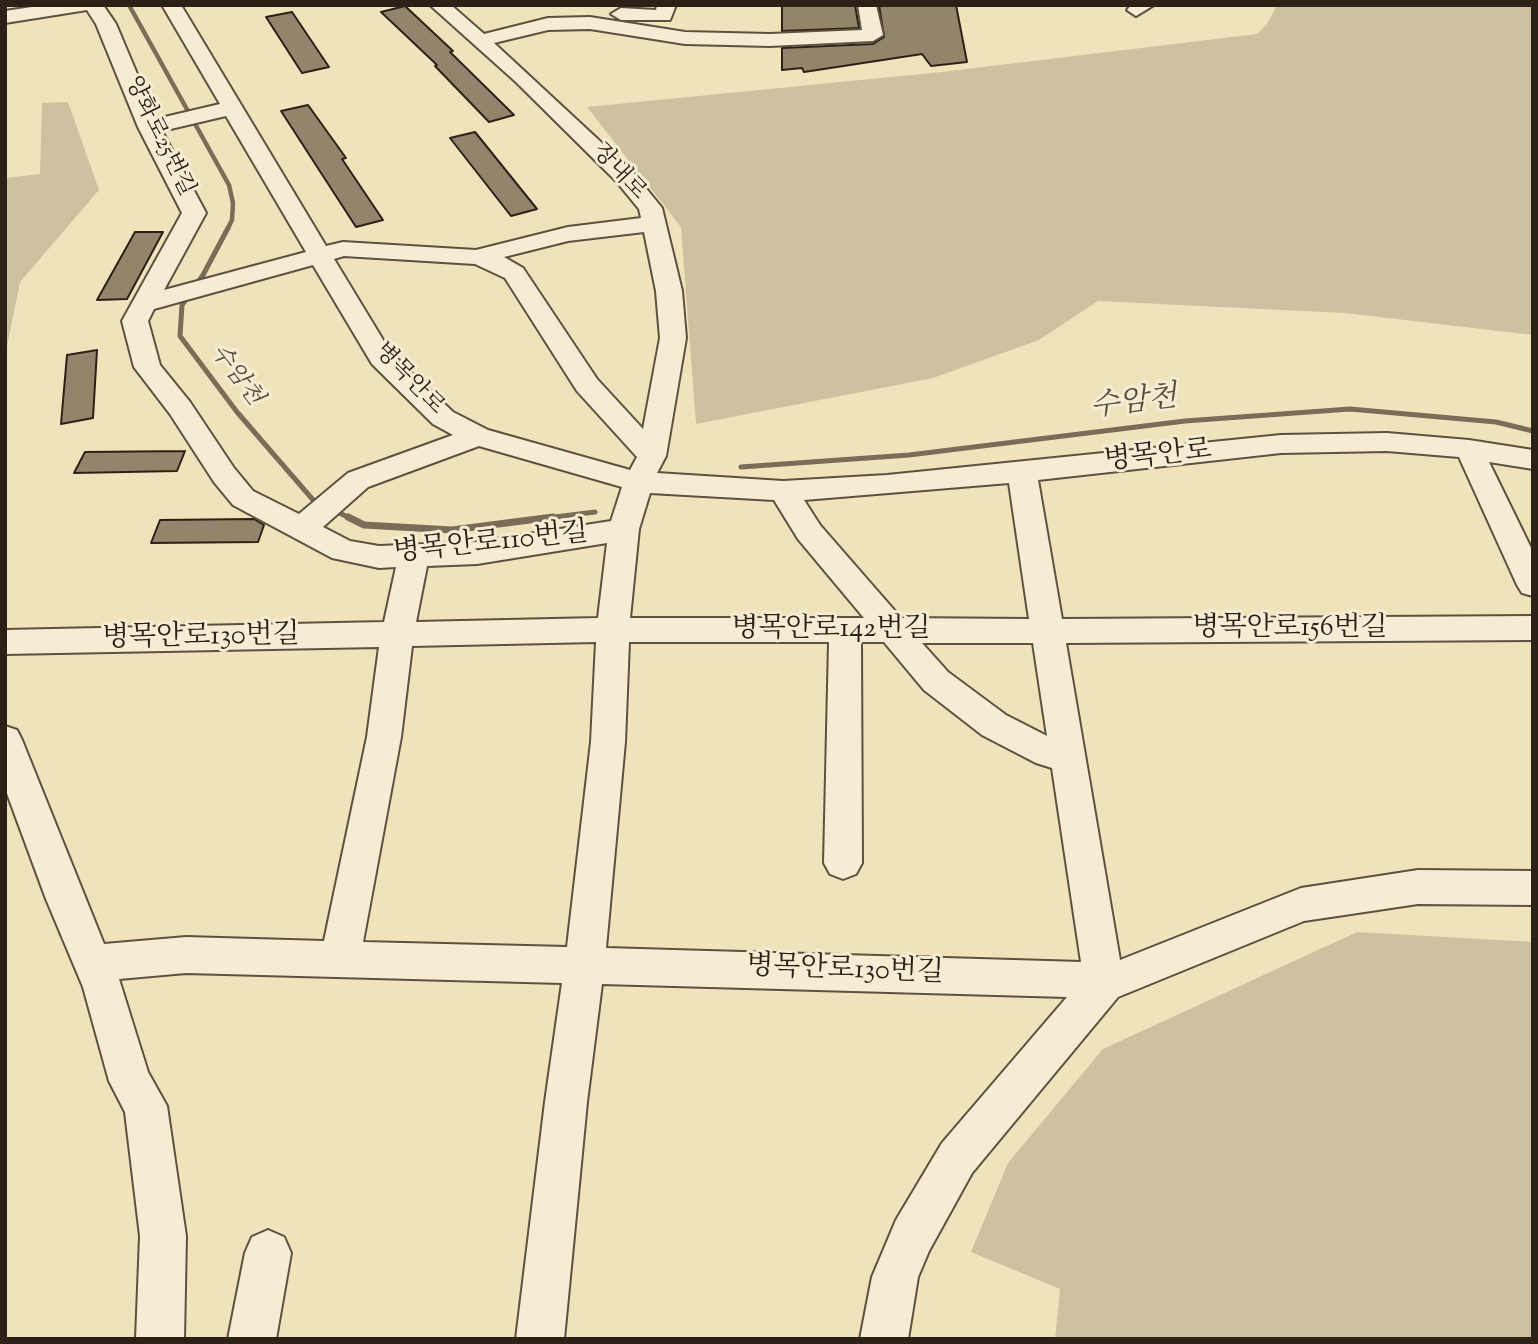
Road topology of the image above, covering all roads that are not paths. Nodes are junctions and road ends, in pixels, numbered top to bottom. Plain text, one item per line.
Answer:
1 (85, 5) edge
2 (93, 5) edge
3 (171, 5) edge
4 (439, 5) edge
5 (667, 5) edge
6 (867, 5) edge
7 (583, 13) edge
8 (5, 17) edge
9 (482, 40) junction
10 (221, 110) junction
11 (158, 125) junction
12 (654, 223) junction
13 (320, 255) junction
14 (476, 257) junction
15 (154, 301) junction
16 (478, 436) junction
17 (1469, 449) junction
18 (1533, 460) edge
19 (645, 469) junction
20 (1022, 472) junction
21 (783, 491) junction
22 (306, 527) junction
23 (624, 529) junction
24 (414, 556) junction
25 (1533, 585) edge
26 (1533, 628) edge
27 (613, 630) junction
28 (845, 630) junction
29 (1048, 631) junction
30 (892, 632) junction
31 (397, 636) junction
32 (5, 642) edge
33 (5, 740) edge
34 (1069, 758) junction
35 (844, 863) dead end
36 (1533, 888) edge
37 (340, 960) junction
38 (93, 963) junction
39 (586, 965) junction
40 (1104, 984) junction
41 (268, 1253) dead end
42 (160, 1339) edge
43 (252, 1339) edge
44 (540, 1339) edge
45 (884, 1339) edge

1 - 8 street
2 - 11 street, 양화로25번길
3 - 10 street, 병목안로
4 - 9 street, 장내로
5 - 7 street
6 - 7 street
7 - 9 street
9 - 12 street, 장내로
10 - 11 street
10 - 13 street, 병목안로
11 - 15 street, 양화로25번길
12 - 14 street
12 - 19 street, 장내로
13 - 14 street
13 - 15 street
13 - 16 street, 병목안로
14 - 19 street
15 - 22 street, 병목안로110번길
16 - 19 street, 병목안로
16 - 22 street
17 - 18 street, 병목안로
17 - 20 street, 병목안로
17 - 25 street
19 - 21 street, 병목안로
19 - 23 street
20 - 21 street, 병목안로
20 - 29 street
21 - 30 street
22 - 24 street, 병목안로110번길
23 - 24 street, 병목안로110번길
23 - 27 street
24 - 31 street
26 - 29 street, 병목안로156번길
27 - 28 street, 병목안로142번길
27 - 31 street, 병목안로130번길
27 - 39 street
28 - 30 street, 병목안로142번길
28 - 35 street
29 - 30 street, 병목안로142번길
29 - 34 street
30 - 34 street
31 - 32 street, 병목안로130번길
31 - 37 street
33 - 38 street
34 - 40 street
36 - 40 street
37 - 38 street, 병목안로130번길
37 - 39 street, 병목안로130번길
38 - 42 street
39 - 40 street, 병목안로130번길
39 - 44 street
40 - 45 street
41 - 43 street

